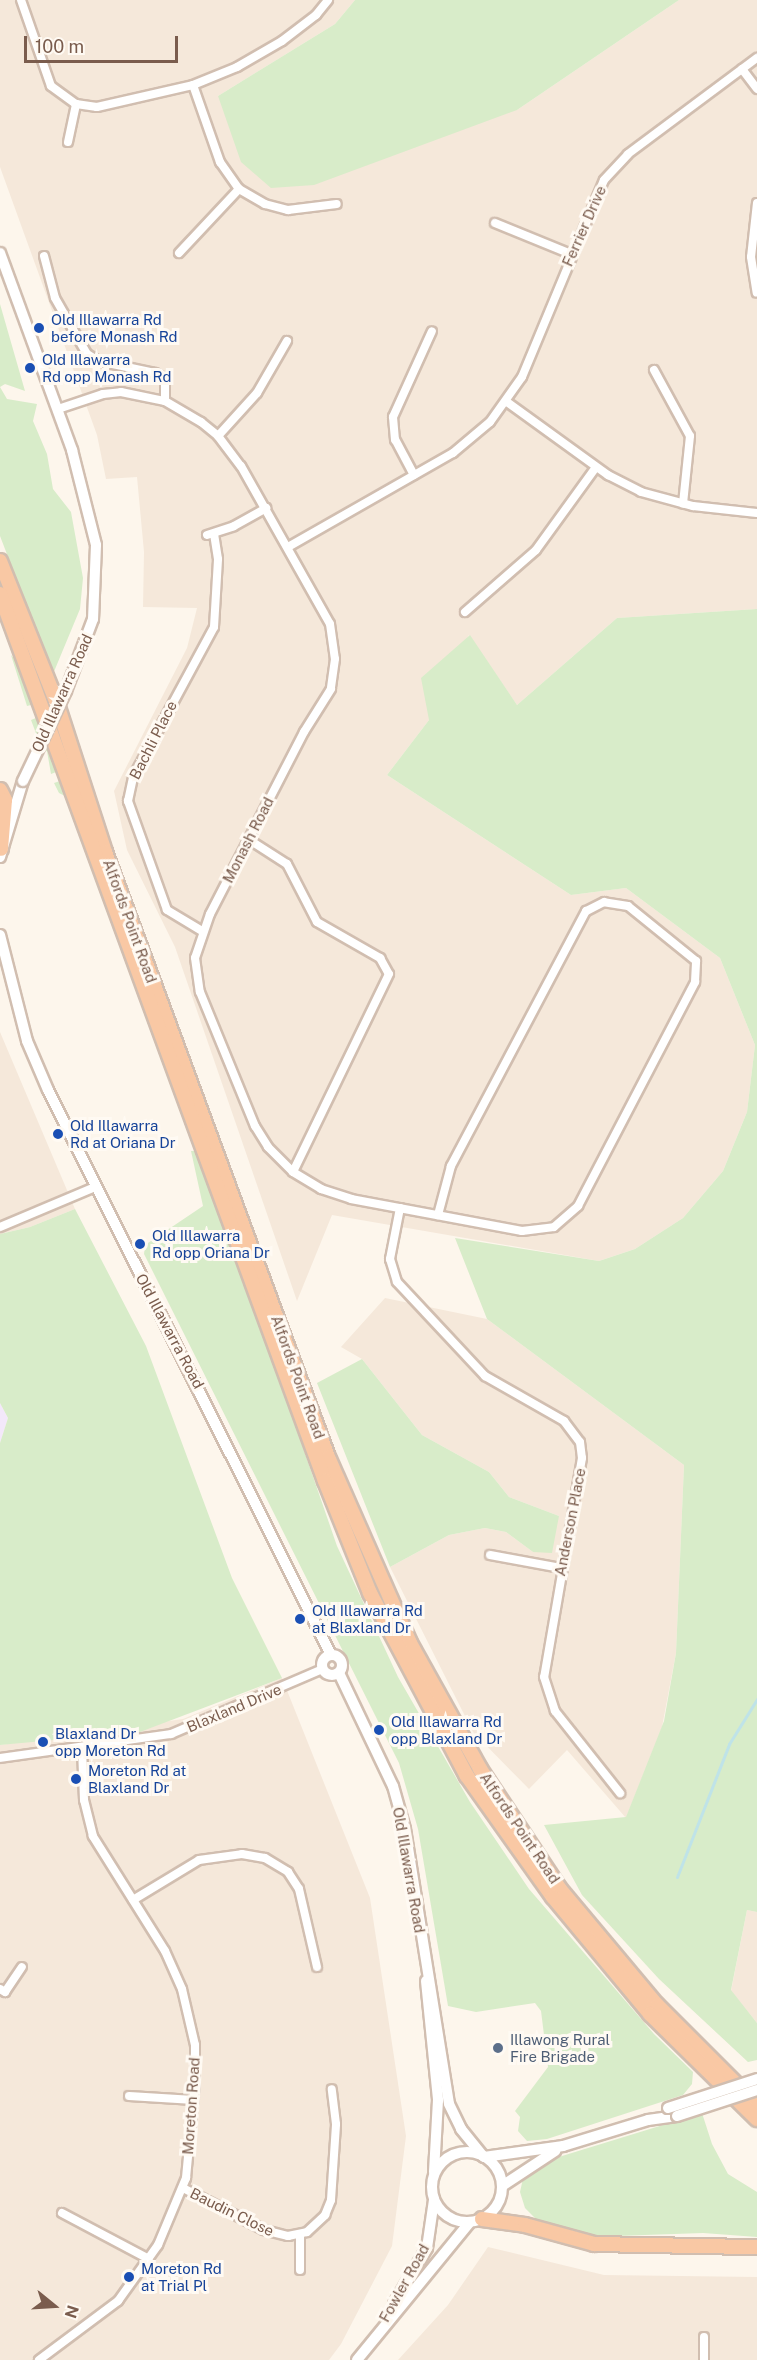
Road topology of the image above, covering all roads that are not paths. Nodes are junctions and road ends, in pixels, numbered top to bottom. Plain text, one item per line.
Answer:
1 (21, 0) edge
2 (328, 0) edge
3 (757, 58) edge
4 (742, 69) junction
5 (193, 85) junction
6 (757, 89) edge
7 (76, 104) junction
8 (68, 142) dead end
9 (239, 189) junction
10 (757, 203) edge
11 (337, 204) dead end
12 (495, 223) dead end
13 (0, 253) edge
14 (179, 253) dead end
15 (571, 254) junction
16 (44, 256) dead end
17 (757, 293) edge
18 (432, 331) dead end
19 (287, 341) dead end
20 (654, 370) dead end
21 (165, 401) junction
22 (507, 402) junction
23 (58, 409) junction
24 (218, 436) junction
25 (596, 466) junction
26 (414, 475) junction
27 (683, 504) junction
28 (266, 508) junction
29 (757, 513) edge
30 (288, 548) junction
31 (0, 561) edge
32 (0, 594) edge
33 (465, 612) dead end
34 (0, 790) edge
35 (248, 839) junction
36 (1, 853) edge
37 (202, 931) junction
38 (0, 935) edge
39 (293, 1172) junction
40 (95, 1187) junction
41 (400, 1208) junction
42 (438, 1215) junction
43 (0, 1227) edge
44 (490, 1555) dead end
45 (561, 1568) junction
46 (331, 1655) junction
47 (323, 1669) junction
48 (339, 1673) junction
49 (82, 1749) junction
50 (0, 1758) edge
51 (620, 1793) dead end
52 (133, 1900) junction
53 (22, 1967) dead end
54 (316, 1967) dead end
55 (426, 1971) junction
56 (2, 1994) edge
57 (757, 2079) edge
58 (333, 2089) dead end
59 (757, 2090) edge
60 (129, 2096) dead end
61 (194, 2100) junction
62 (757, 2104) edge
63 (757, 2119) edge
64 (648, 2120) junction
65 (563, 2146) junction
66 (484, 2156) junction
67 (434, 2178) junction
68 (502, 2186) junction
69 (183, 2188) junction
70 (434, 2198) junction
71 (62, 2213) dead end
72 (476, 2221) junction
73 (300, 2236) junction
74 (757, 2247) edge
75 (149, 2259) junction
76 (300, 2270) dead end
77 (377, 2333) junction
78 (704, 2337) dead end
79 (39, 2360) edge
80 (357, 2360) edge
81 (704, 2360) edge

1 - 7 street
2 - 5 street
3 - 4 street, Ferrier Drive
4 - 6 street
4 - 15 street, Ferrier Drive
5 - 7 street
5 - 9 street
7 - 8 street
9 - 11 street
9 - 14 street
10 - 17 street
12 - 15 street
13 - 23 street, Old Illawarra Road
15 - 22 street, Ferrier Drive
16 - 21 street
18 - 26 street
19 - 24 street
20 - 27 street
21 - 23 street, Monash Road
21 - 24 street, Monash Road
22 - 25 street
22 - 26 street, Ferrier Drive
23 - 36 street, Old Illawarra Road, bridge
24 - 28 street, Monash Road
25 - 27 street
25 - 33 street
26 - 30 street, Ferrier Drive
27 - 29 street
28 - 30 street, Monash Road
28 - 37 street, Bachli Place
30 - 35 street, Monash Road
31 - 62 highway, Alfords Point Road
32 - 63 highway, Alfords Point Road
34 - 36 highway
35 - 37 street, Monash Road
35 - 39 street
37 - 39 street, Monash Road
38 - 40 street, Old Illawarra Road
39 - 41 street, Monash Road
40 - 43 street
40 - 46 street, Old Illawarra Road
41 - 42 street, Monash Road
41 - 45 street, Anderson Place
42 - 42 street, Monash Road
44 - 45 street
45 - 51 street, Anderson Place
46 - 47 street
46 - 48 street
47 - 48 street
47 - 49 street, Blaxland Drive
48 - 55 street, Old Illawarra Road
49 - 50 street, Blaxland Drive
49 - 52 street, Moreton Road
52 - 54 street
52 - 61 street, Moreton Road
53 - 56 street
55 - 66 street, Old Illawarra Road
55 - 67 street, Old Illawarra Road
57 - 64 street, bridge
58 - 73 street
59 - 64 street, bridge
60 - 61 street
61 - 69 street, Moreton Road
64 - 65 street
65 - 66 street
65 - 68 street
66 - 67 street
66 - 68 street
67 - 70 street
68 - 72 street
69 - 73 street, Baudin Close
69 - 75 street, Moreton Road
70 - 72 street
70 - 77 street, Fowler Road
71 - 75 street
72 - 74 highway
72 - 77 street, Fowler Road
73 - 76 street
75 - 79 street, Moreton Road
77 - 80 street, Fowler Road
78 - 81 street

